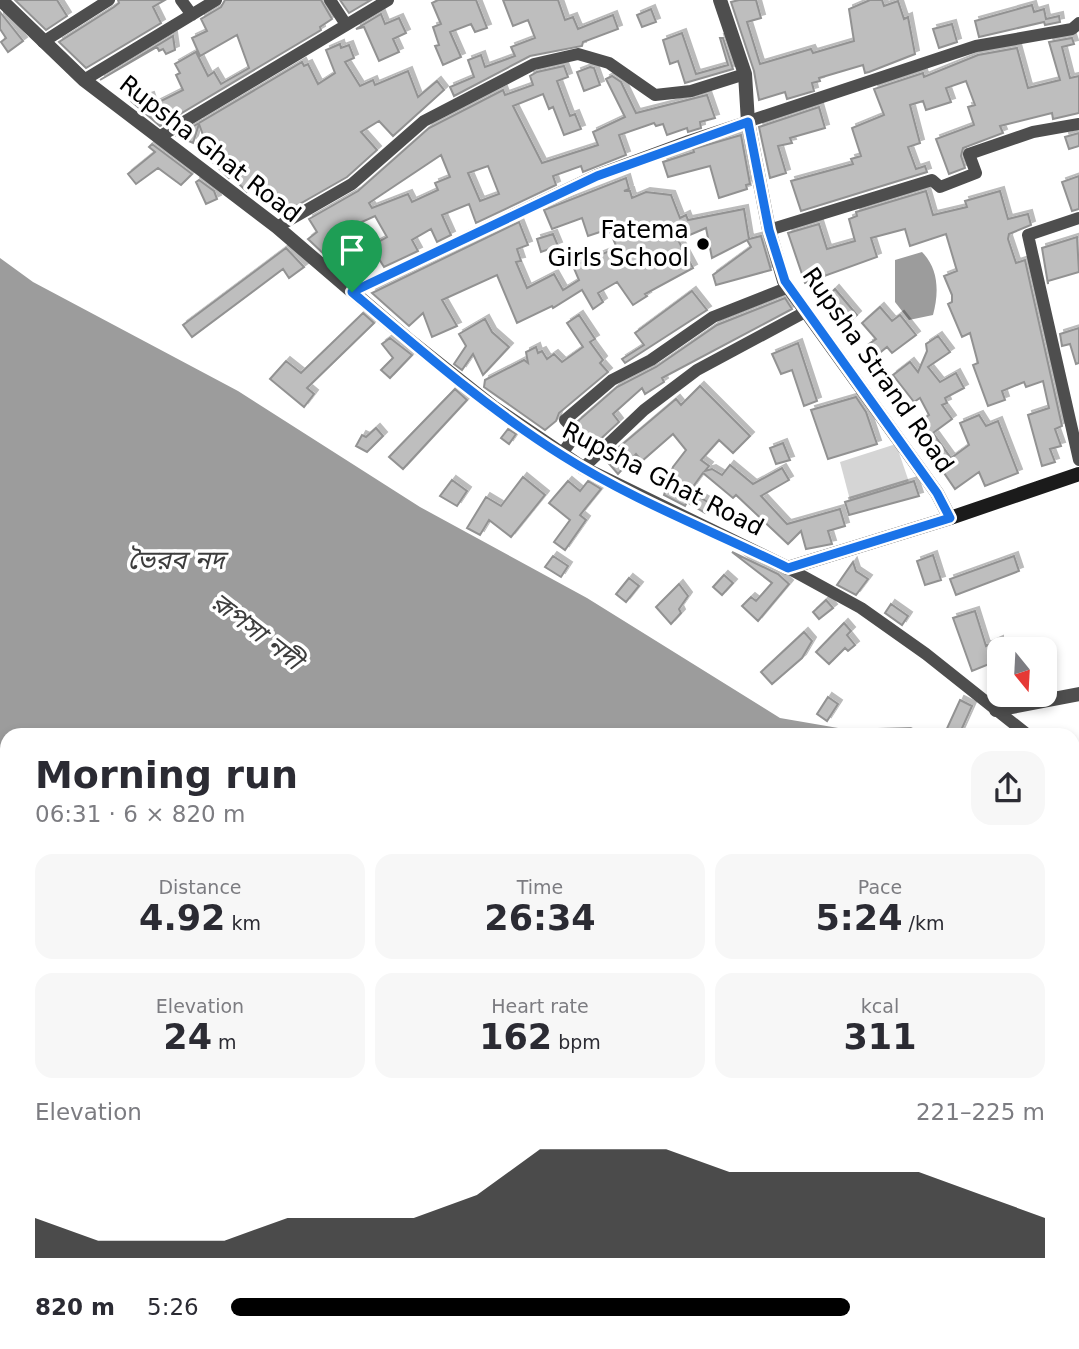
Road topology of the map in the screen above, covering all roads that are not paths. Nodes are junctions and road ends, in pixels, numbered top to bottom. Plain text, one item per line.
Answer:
1 (1, 0) edge
2 (109, 0) edge
3 (181, 0) edge
4 (216, 0) edge
5 (330, 0) edge
6 (388, 0) edge
7 (720, 0) edge
8 (192, 15) junction
9 (345, 23) junction
10 (1079, 23) edge
11 (43, 42) junction
12 (745, 74) junction
13 (84, 80) junction
14 (748, 122) junction
15 (1079, 124) edge
16 (159, 137) junction
17 (1079, 218) edge
18 (277, 227) junction
19 (769, 230) junction
20 (789, 287) junction
21 (352, 292) junction
22 (807, 311) junction
23 (562, 455) junction
24 (1079, 460) edge
25 (583, 468) junction
26 (1079, 474) edge
27 (950, 518) junction
28 (788, 568) junction
29 (1079, 694) edge
30 (996, 710) junction
31 (1019, 728) edge

1 - 11 street, Rupsha Ghat Road
2 - 11 street
3 - 8 street
4 - 8 street
5 - 9 street
6 - 9 street
7 - 12 street, Rupsha Strand Road
8 - 13 street
9 - 16 street
10 - 14 street
11 - 13 street, Rupsha Ghat Road
12 - 14 street, Rupsha Strand Road
12 - 18 street
13 - 16 street, Rupsha Ghat Road
14 - 19 street, Rupsha Strand Road
14 - 21 street
15 - 19 street
16 - 18 street, Rupsha Ghat Road
17 - 24 street
18 - 21 street, Rupsha Ghat Road
19 - 20 street, Rupsha Strand Road
20 - 22 street, Rupsha Strand Road
20 - 23 street
21 - 23 street, Rupsha Ghat Road
22 - 25 street
22 - 27 street, Rupsha Strand Road
23 - 25 street, Rupsha Ghat Road
25 - 28 street, Rupsha Ghat Road
26 - 27 main road
27 - 28 main road
28 - 30 street
29 - 30 street
30 - 31 street

